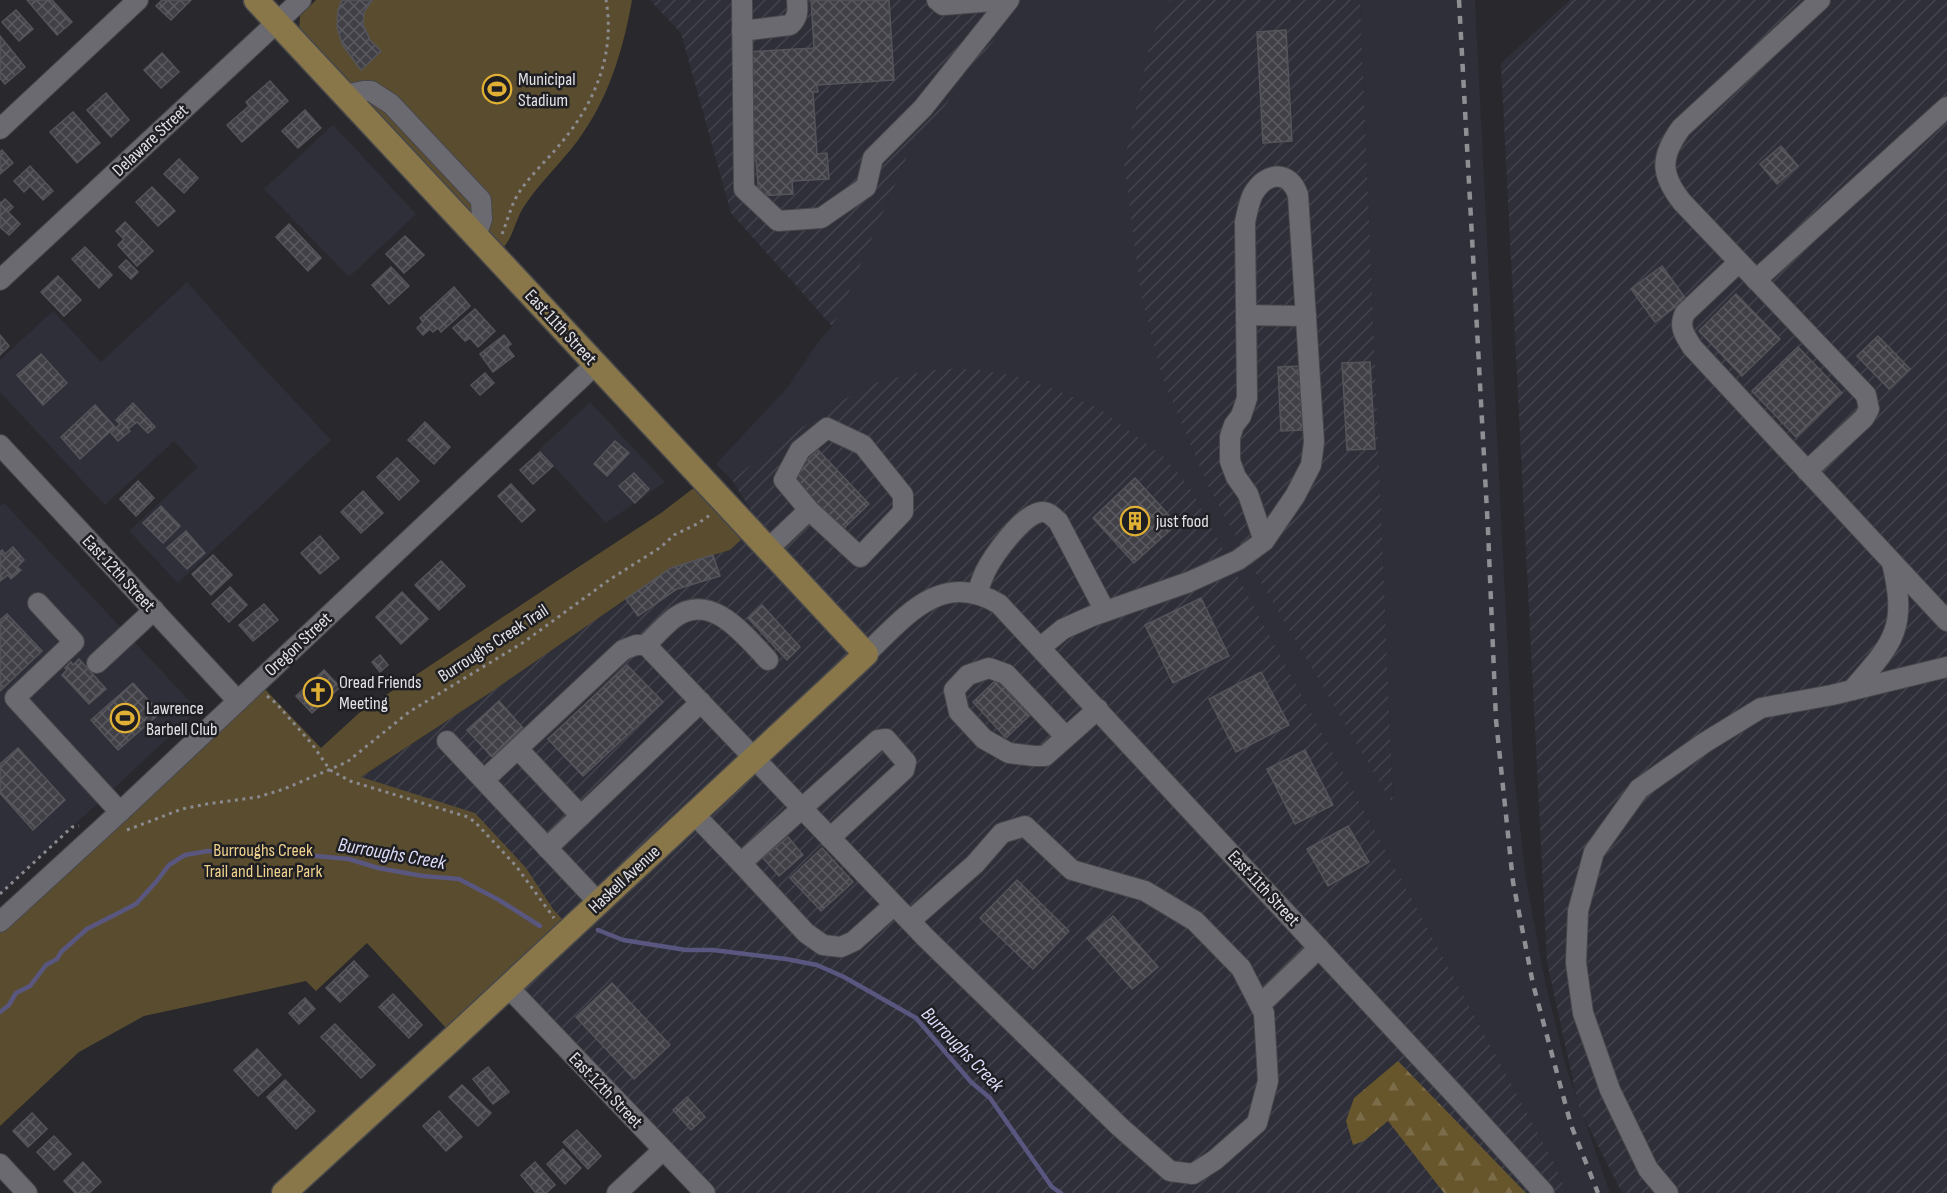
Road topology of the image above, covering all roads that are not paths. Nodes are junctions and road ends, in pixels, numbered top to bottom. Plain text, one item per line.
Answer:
1 (138, 0) edge
2 (256, 0) edge
3 (301, 0) edge
4 (742, 0) edge
5 (797, 0) edge
6 (937, 0) edge
7 (1008, 0) edge
8 (1820, 0) edge
9 (276, 22) junction
10 (742, 31) junction
11 (1947, 107) edge
12 (0, 129) edge
13 (1739, 262) junction
14 (0, 280) edge
15 (1756, 280) junction
16 (1246, 315) junction
17 (1306, 316) junction
18 (596, 364) junction
19 (0, 446) edge
20 (1807, 471) junction
21 (809, 510) junction
22 (1263, 541) junction
23 (768, 549) junction
24 (1891, 561) junction
25 (977, 594) junction
26 (38, 603) dead end
27 (154, 610) junction
28 (1105, 611) junction
29 (1947, 621) edge
30 (646, 645) junction
31 (1041, 647) junction
32 (866, 654) junction
33 (768, 660) dead end
34 (97, 663) dead end
35 (1947, 667) edge
36 (1852, 690) junction
37 (238, 701) junction
38 (701, 702) junction
39 (1098, 709) junction
40 (1066, 737) junction
41 (447, 741) dead end
42 (518, 749) junction
43 (754, 758) junction
44 (484, 780) junction
45 (801, 808) junction
46 (694, 814) junction
47 (581, 816) junction
48 (122, 822) junction
49 (830, 838) junction
50 (547, 848) junction
51 (741, 863) junction
52 (599, 903) junction
53 (894, 905) junction
54 (910, 921) junction
55 (0, 922) edge
56 (1319, 948) junction
57 (508, 987) junction
58 (1260, 1005) junction
59 (663, 1150) junction
60 (0, 1164) edge
61 (27, 1193) edge
62 (284, 1193) edge
63 (617, 1193) edge
64 (705, 1193) edge
65 (1544, 1193) edge
66 (1668, 1193) edge

1 - 12 street
2 - 9 main road, East 11th Street
3 - 9 street, Delaware Street
4 - 10 street
5 - 10 street
6 - 7 street
7 - 10 street
8 - 13 street
9 - 14 street, Delaware Street
9 - 18 main road, East 11th Street
11 - 15 street
13 - 15 street
13 - 20 street
15 - 20 street
16 - 17 street
16 - 17 street
16 - 22 street
17 - 22 street
18 - 23 main road, East 11th Street
18 - 37 street, Oregon Street
19 - 27 street, East 12th Street
20 - 24 street
21 - 21 street
21 - 23 street
22 - 28 street
23 - 32 main road, East 11th Street
24 - 29 street
24 - 36 street
25 - 28 street
25 - 31 street, East 11th Street
25 - 32 street, Haskell Avenue
26 - 48 street
27 - 34 street
27 - 37 street, East 12th Street
28 - 31 street
30 - 33 street
30 - 38 street
30 - 42 street
31 - 39 street, East 11th Street
32 - 43 main road, Haskell Avenue
35 - 36 street
36 - 66 street
37 - 48 street, Oregon Street
38 - 43 street
38 - 47 street
39 - 40 street
39 - 56 street, East 11th Street
40 - 40 street
41 - 44 street
42 - 44 street
42 - 47 street
43 - 45 street
43 - 46 main road, Haskell Avenue
44 - 50 street
45 - 49 street
45 - 49 street
45 - 51 street
46 - 51 street
46 - 52 main road, Haskell Avenue
47 - 50 street
48 - 55 street, Oregon Street
49 - 53 street
50 - 52 street
51 - 53 street
52 - 57 main road, Haskell Avenue
53 - 54 street
54 - 58 street
54 - 58 street
56 - 58 street
56 - 65 street, East 11th Street
57 - 59 street, East 12th Street
57 - 62 main road, Haskell Avenue
59 - 63 street
59 - 64 street, East 12th Street
60 - 61 street

